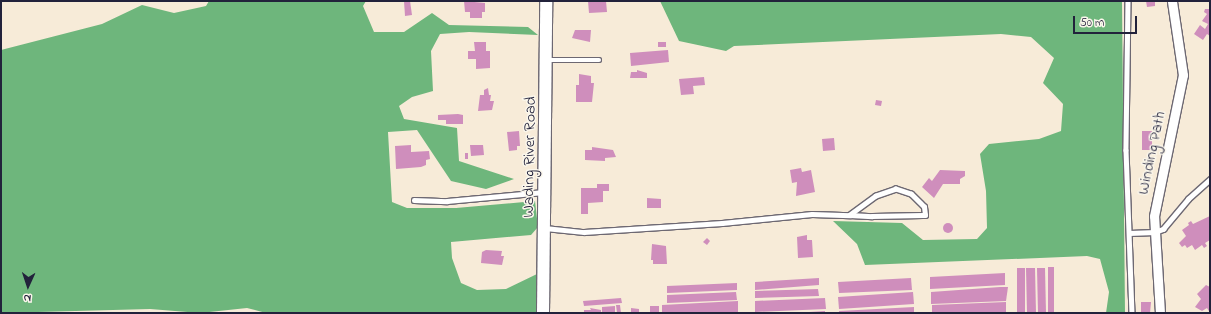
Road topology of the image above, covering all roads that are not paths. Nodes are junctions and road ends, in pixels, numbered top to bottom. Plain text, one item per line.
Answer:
1 (546, 1) edge
2 (1128, 1) edge
3 (1172, 1) edge
4 (546, 60) junction
5 (599, 60) dead end
6 (1210, 179) edge
7 (546, 192) junction
8 (414, 200) dead end
9 (850, 215) junction
10 (545, 228) junction
11 (1155, 232) junction
12 (1129, 233) junction
13 (543, 313) edge
14 (1132, 313) edge
15 (1160, 313) edge

1 - 4 main road, Wading River Road
2 - 12 lane, Winding Path
3 - 11 street, Winding Path
4 - 5 lane
4 - 7 main road, Wading River Road
6 - 11 lane
7 - 8 lane
7 - 10 main road, Wading River Road
9 - 9 lane
9 - 10 lane
10 - 13 main road, Wading River Road
11 - 12 lane
11 - 15 street, Winding Path
12 - 14 lane, Winding Path

